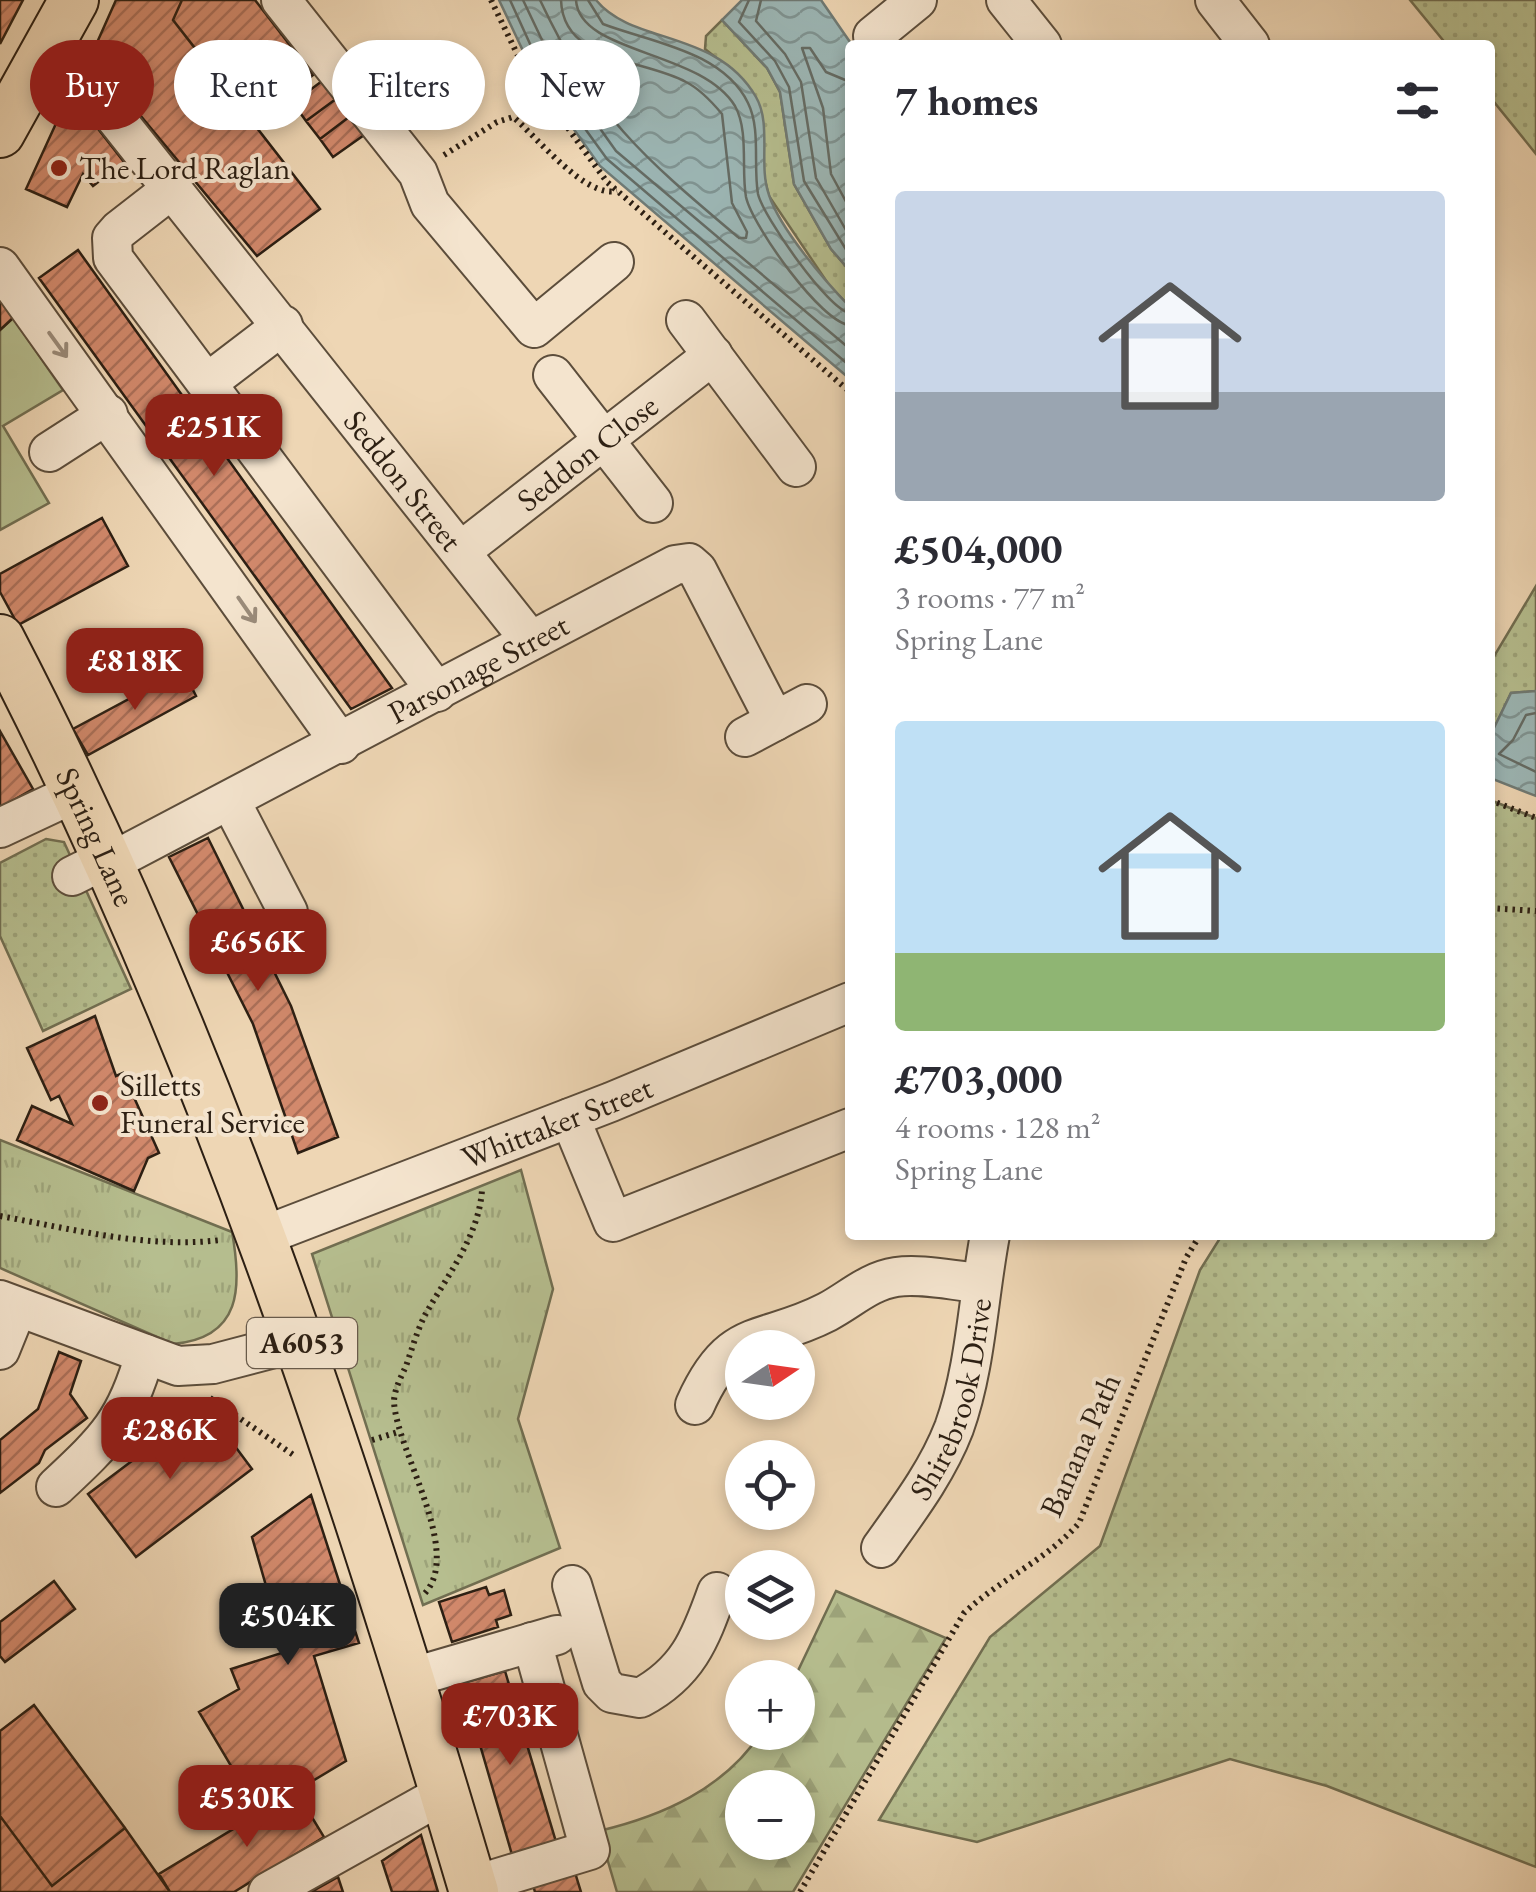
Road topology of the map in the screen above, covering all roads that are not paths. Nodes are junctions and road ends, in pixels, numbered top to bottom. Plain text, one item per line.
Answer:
1 (282, 0) edge
2 (917, 0) edge
3 (1006, 0) edge
4 (1215, 0) edge
5 (63, 19) edge
6 (874, 36) dead end
7 (1038, 40) edge
8 (1246, 40) edge
9 (0, 132) edge
10 (173, 188) junction
11 (614, 262) dead end
12 (0, 267) edge
13 (686, 320) dead end
14 (283, 325) junction
15 (712, 355) junction
16 (553, 375) dead end
17 (207, 383) junction
18 (108, 414) junction
19 (604, 440) junction
20 (49, 452) dead end
21 (799, 465) dead end
22 (653, 502) dead end
23 (461, 551) junction
24 (0, 639) edge
25 (530, 640) junction
26 (437, 692) junction
27 (776, 721) dead end
28 (341, 744) junction
29 (79, 791) junction
30 (231, 802) junction
31 (0, 828) edge
32 (97, 865) junction
33 (288, 912) dead end
34 (845, 1010) edge
35 (570, 1118) junction
36 (845, 1130) edge
37 (263, 1236) junction
38 (989, 1240) edge
39 (981, 1283) junction
40 (9, 1304) edge
41 (301, 1341) junction
42 (0, 1350) edge
43 (161, 1360) junction
44 (695, 1405) dead end
45 (56, 1488) dead end
46 (881, 1548) dead end
47 (572, 1584) dead end
48 (717, 1592) dead end
49 (584, 1626) junction
50 (532, 1642) junction
51 (410, 1678) junction
52 (445, 1792) junction
53 (473, 1889) edge
54 (268, 1892) edge

1 - 11 street
2 - 6 street
3 - 7 street
4 - 8 street
5 - 9 main road
5 - 10 street, Seddon Street
10 - 14 street, Seddon Street
10 - 17 street
12 -> 18 street
13 - 15 street
14 - 17 street
14 - 23 street, Seddon Street
15 - 19 street, Seddon Close
15 - 21 street
16 - 19 street
17 - 26 street
18 - 20 street
18 -> 28 street
19 - 22 street
19 - 23 street, Seddon Close
23 - 25 street, Seddon Street
24 - 29 main road, Spring Lane / A6053
25 - 26 street, Parsonage Street
25 - 27 street, Parsonage Street
26 - 28 street, Parsonage Street
28 - 30 street, Parsonage Street
29 - 31 street
29 - 32 main road, Spring Lane / A6053
30 - 32 street, Parsonage Street
30 - 33 street
32 - 37 main road, Spring Lane / A6053
34 - 35 street, Whittaker Street
35 - 36 street
35 - 37 street, Whittaker Street
37 - 41 main road, Spring Lane / A6053
38 - 39 street, Shirebrook Drive
39 - 44 street
39 - 46 street, Shirebrook Drive
40 - 42 street
40 - 43 street
41 - 43 street
41 - 51 main road, Spring Lane / A6053
43 - 45 street
47 - 49 street
48 - 49 street
49 - 50 street
50 - 51 street
50 - 53 street
51 - 52 main road, Spring Lane / A6053
52 - 53 main road, Spring Lane / A6053
52 - 54 street

